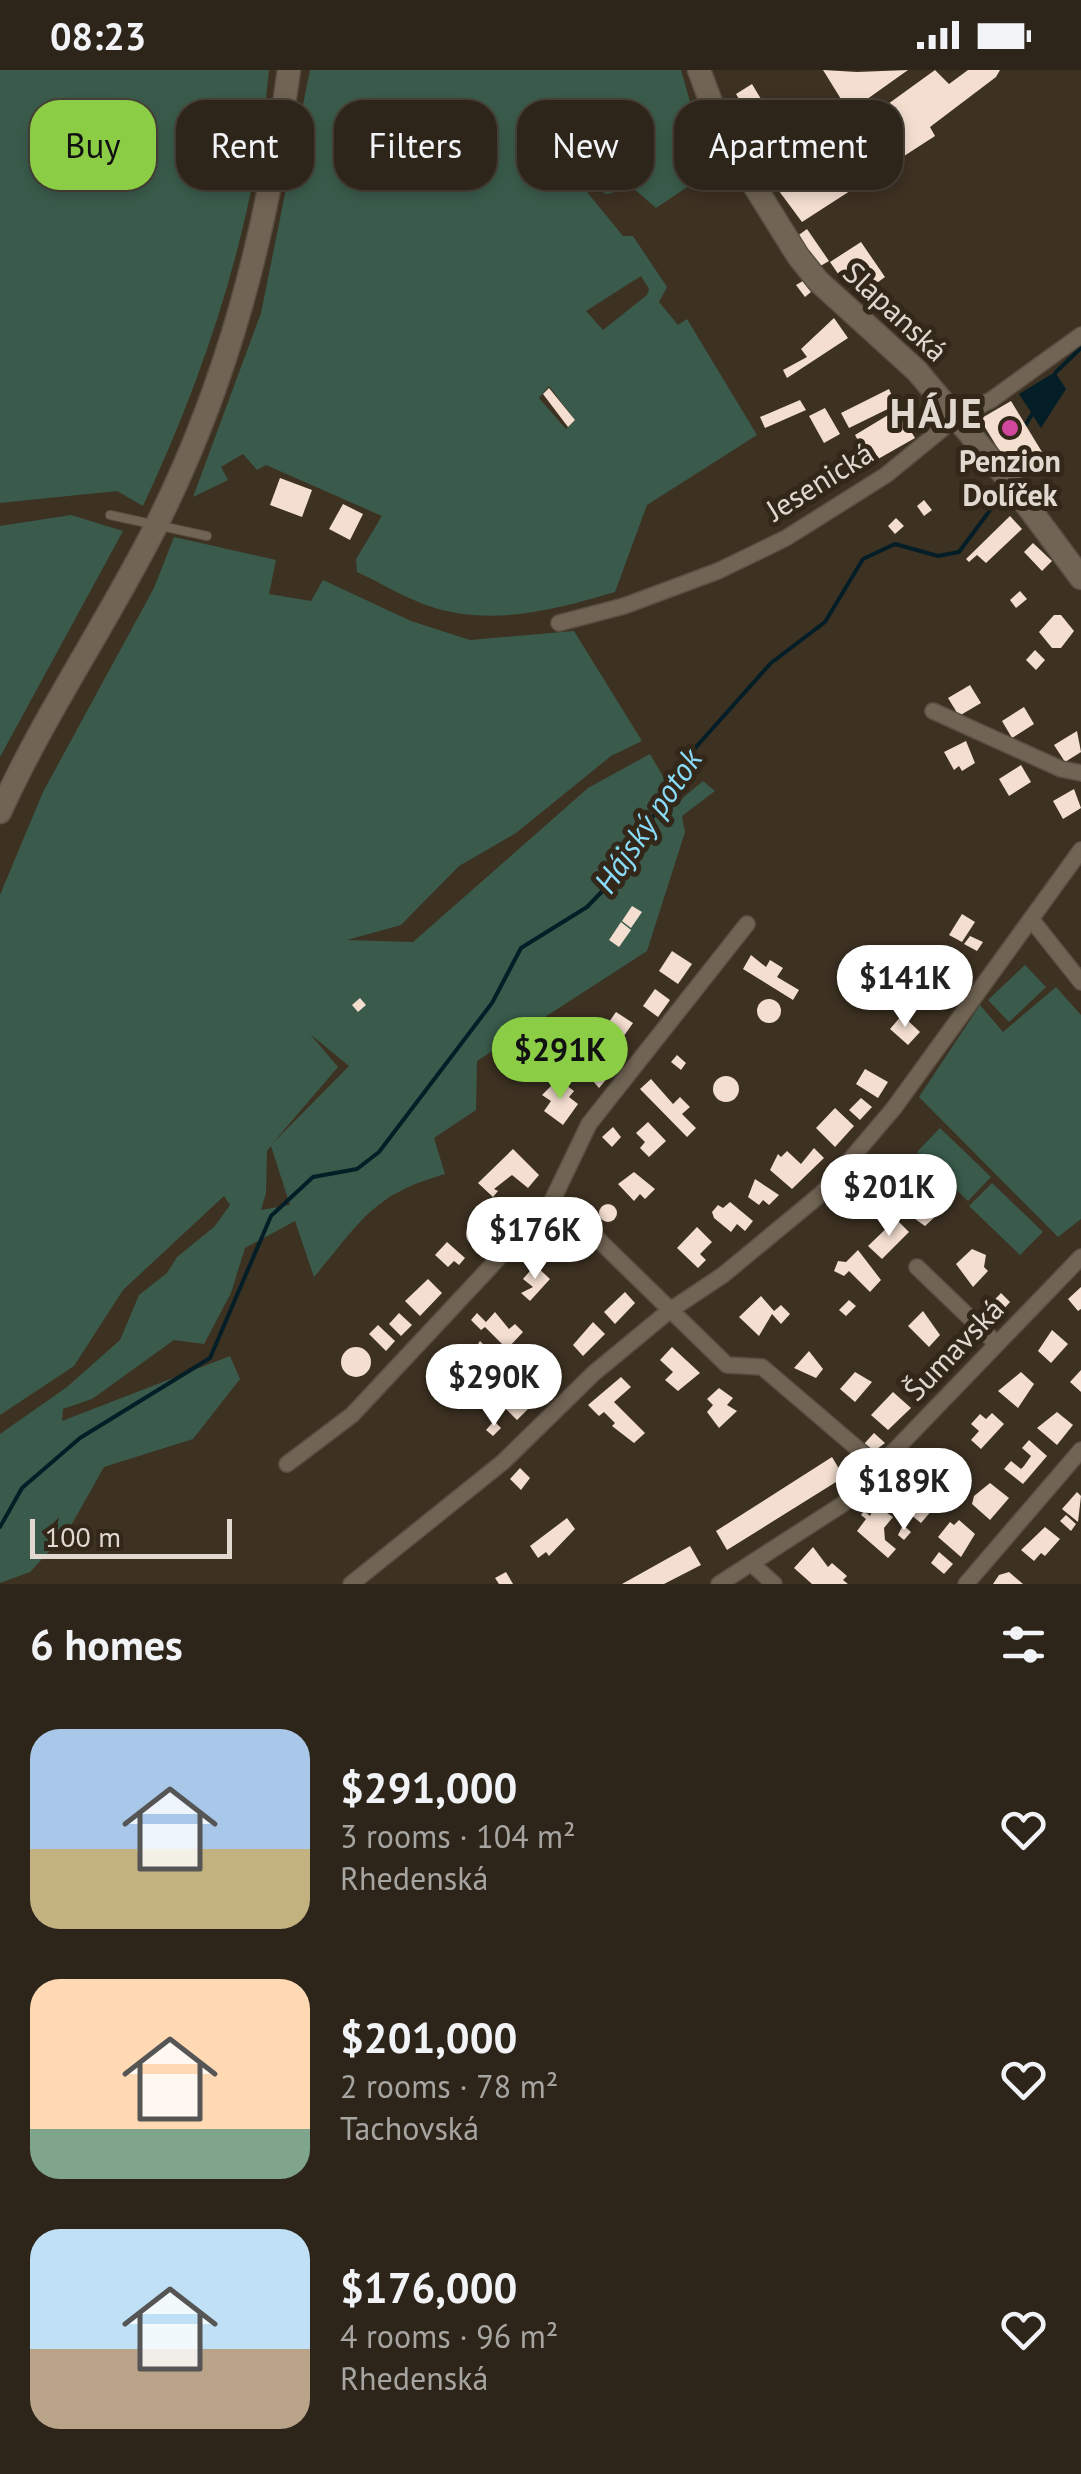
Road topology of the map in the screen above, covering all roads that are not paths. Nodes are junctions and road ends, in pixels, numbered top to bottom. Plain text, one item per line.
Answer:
1 (288, 70) edge
2 (699, 70) edge
3 (1081, 335) edge
4 (958, 417) junction
5 (110, 515) dead end
6 (156, 526) junction
7 (207, 536) dead end
8 (1081, 578) edge
9 (559, 623) dead end
10 (934, 711) dead end
11 (1081, 772) edge
12 (0, 812) edge
13 (1081, 850) edge
14 (1031, 918) junction
15 (747, 924) dead end
16 (1081, 982) edge
17 (552, 1202) junction
18 (1081, 1257) edge
19 (917, 1266) dead end
20 (669, 1311) junction
21 (997, 1344) junction
22 (1081, 1450) edge
23 (286, 1464) dead end
24 (879, 1468) junction
25 (752, 1564) junction
26 (351, 1584) edge
27 (720, 1584) edge
28 (774, 1584) edge
29 (966, 1584) edge

1 - 6 main road
2 - 4 main road, Slapanská
3 - 4 street, Jesenická
4 - 8 main road, Slapanská
4 - 9 street, Jesenická
5 - 6 lane
6 - 7 lane
6 - 12 main road
10 - 11 street
13 - 14 street
14 - 16 street
14 - 20 street
15 - 17 street
17 - 20 street
17 - 23 street
18 - 21 street, Šumavská
19 - 21 street
20 - 24 street
20 - 26 street
21 - 24 street, Šumavská
22 - 29 street
24 - 25 street, Šumavská
25 - 27 street, Šumavská
25 - 28 street

